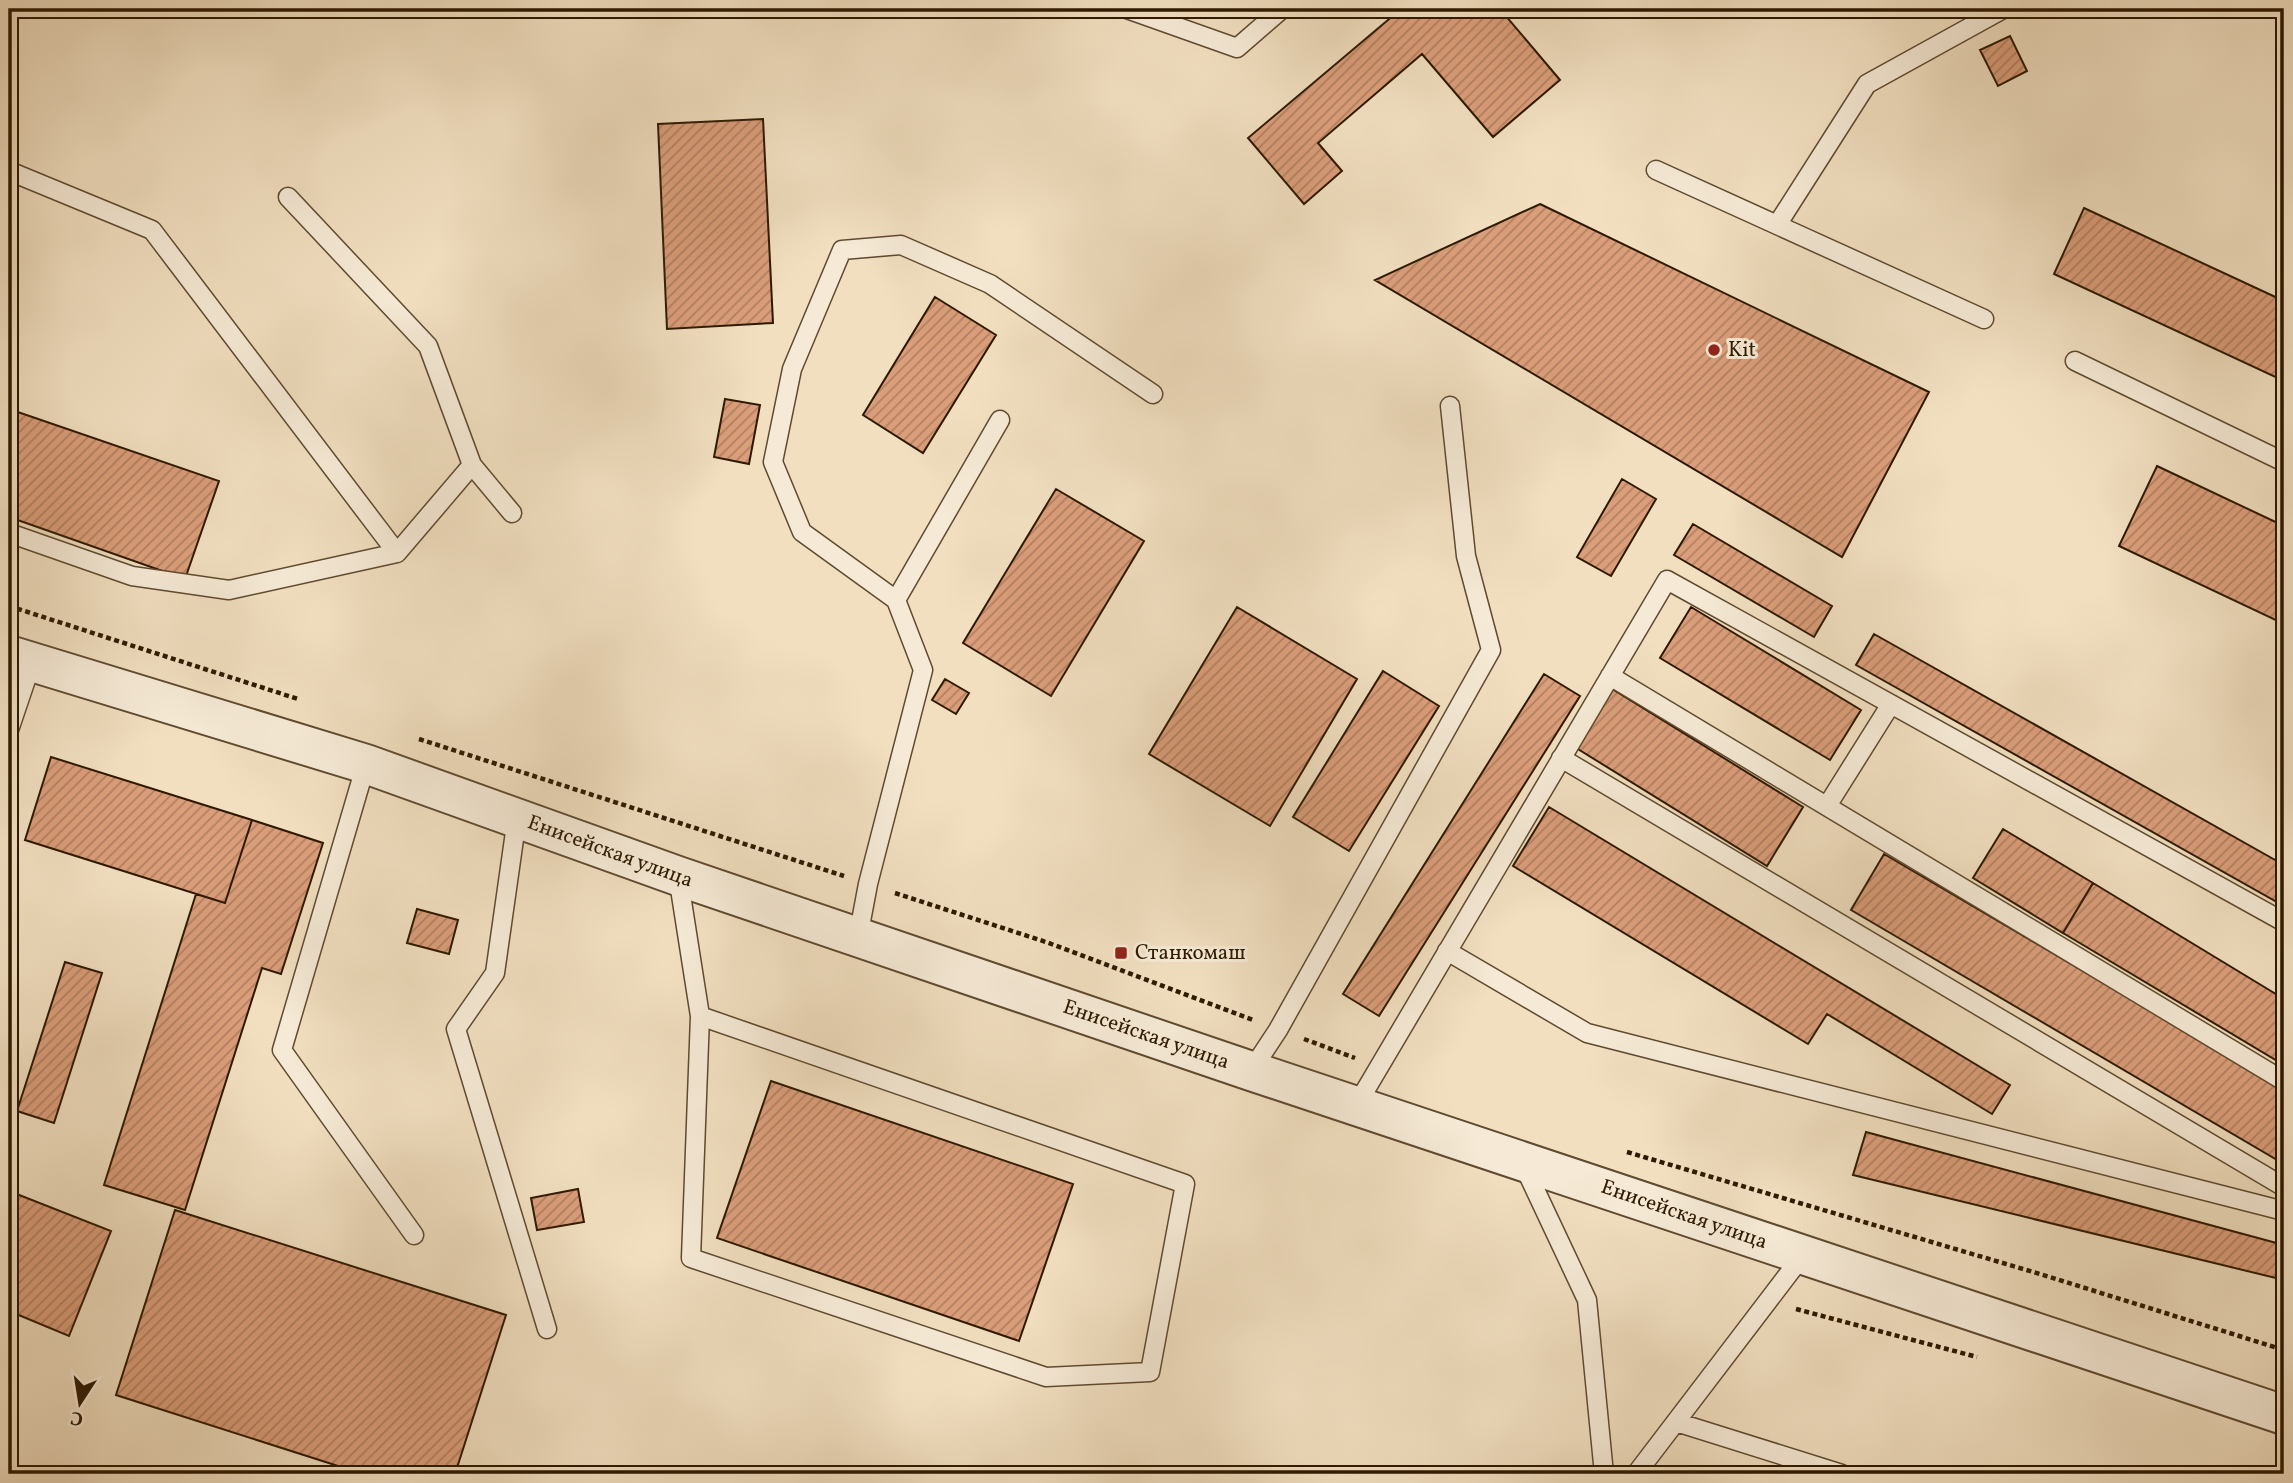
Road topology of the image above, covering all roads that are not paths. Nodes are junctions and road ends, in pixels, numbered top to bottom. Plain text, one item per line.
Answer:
1 (1127, 9) edge
2 (1282, 9) edge
3 (2003, 9) edge
4 (1656, 170) dead end
5 (9, 171) edge
6 (288, 197) dead end
7 (1777, 225) junction
8 (1984, 319) dead end
9 (2075, 361) dead end
10 (1153, 394) dead end
11 (1450, 406) dead end
12 (1000, 419) dead end
13 (2284, 462) edge
14 (472, 465) junction
15 (512, 513) dead end
16 (9, 533) edge
17 (397, 553) junction
18 (896, 600) junction
19 (20, 658) edge
20 (1610, 676) junction
21 (1891, 704) junction
22 (9, 730) edge
23 (1561, 758) junction
24 (366, 764) junction
25 (1826, 806) junction
26 (517, 818) junction
27 (678, 876) junction
28 (2284, 922) edge
29 (858, 937) junction
30 (1447, 951) junction
31 (700, 1016) junction
32 (1251, 1071) junction
33 (2284, 1081) edge
34 (1356, 1106) junction
35 (1521, 1161) junction
36 (2284, 1187) edge
37 (2284, 1212) edge
38 (414, 1235) dead end
39 (1803, 1255) junction
40 (547, 1329) dead end
41 (2284, 1415) edge
42 (1676, 1422) junction
43 (1801, 1468) edge
44 (1604, 1474) edge
45 (1636, 1474) edge
46 (1842, 1474) edge

1 - 2 lane
3 - 7 lane
4 - 7 lane
5 - 17 lane
6 - 14 lane
7 - 8 lane
9 - 13 lane
10 - 18 lane
11 - 32 lane
12 - 18 lane
14 - 15 lane
14 - 17 lane
16 - 17 lane
18 - 29 lane
19 - 22 lane
19 - 24 street, Енисейская улица
20 - 21 lane
20 - 23 lane
20 - 25 lane
21 - 25 lane
21 - 28 lane
23 - 30 lane
23 - 36 lane
24 - 26 street, Енисейская улица
24 - 38 lane
25 - 33 lane
26 - 27 street, Енисейская улица
26 - 40 lane
27 - 29 street, Енисейская улица
27 - 31 lane
29 - 32 street, Енисейская улица
30 - 34 lane
30 - 37 lane
31 - 31 lane
32 - 34 street, Енисейская улица
34 - 35 street, Енисейская улица
35 - 39 street, Енисейская улица
35 - 44 lane
39 - 41 street, Енисейская улица
39 - 42 lane
42 - 43 lane
42 - 45 lane
43 - 46 lane

